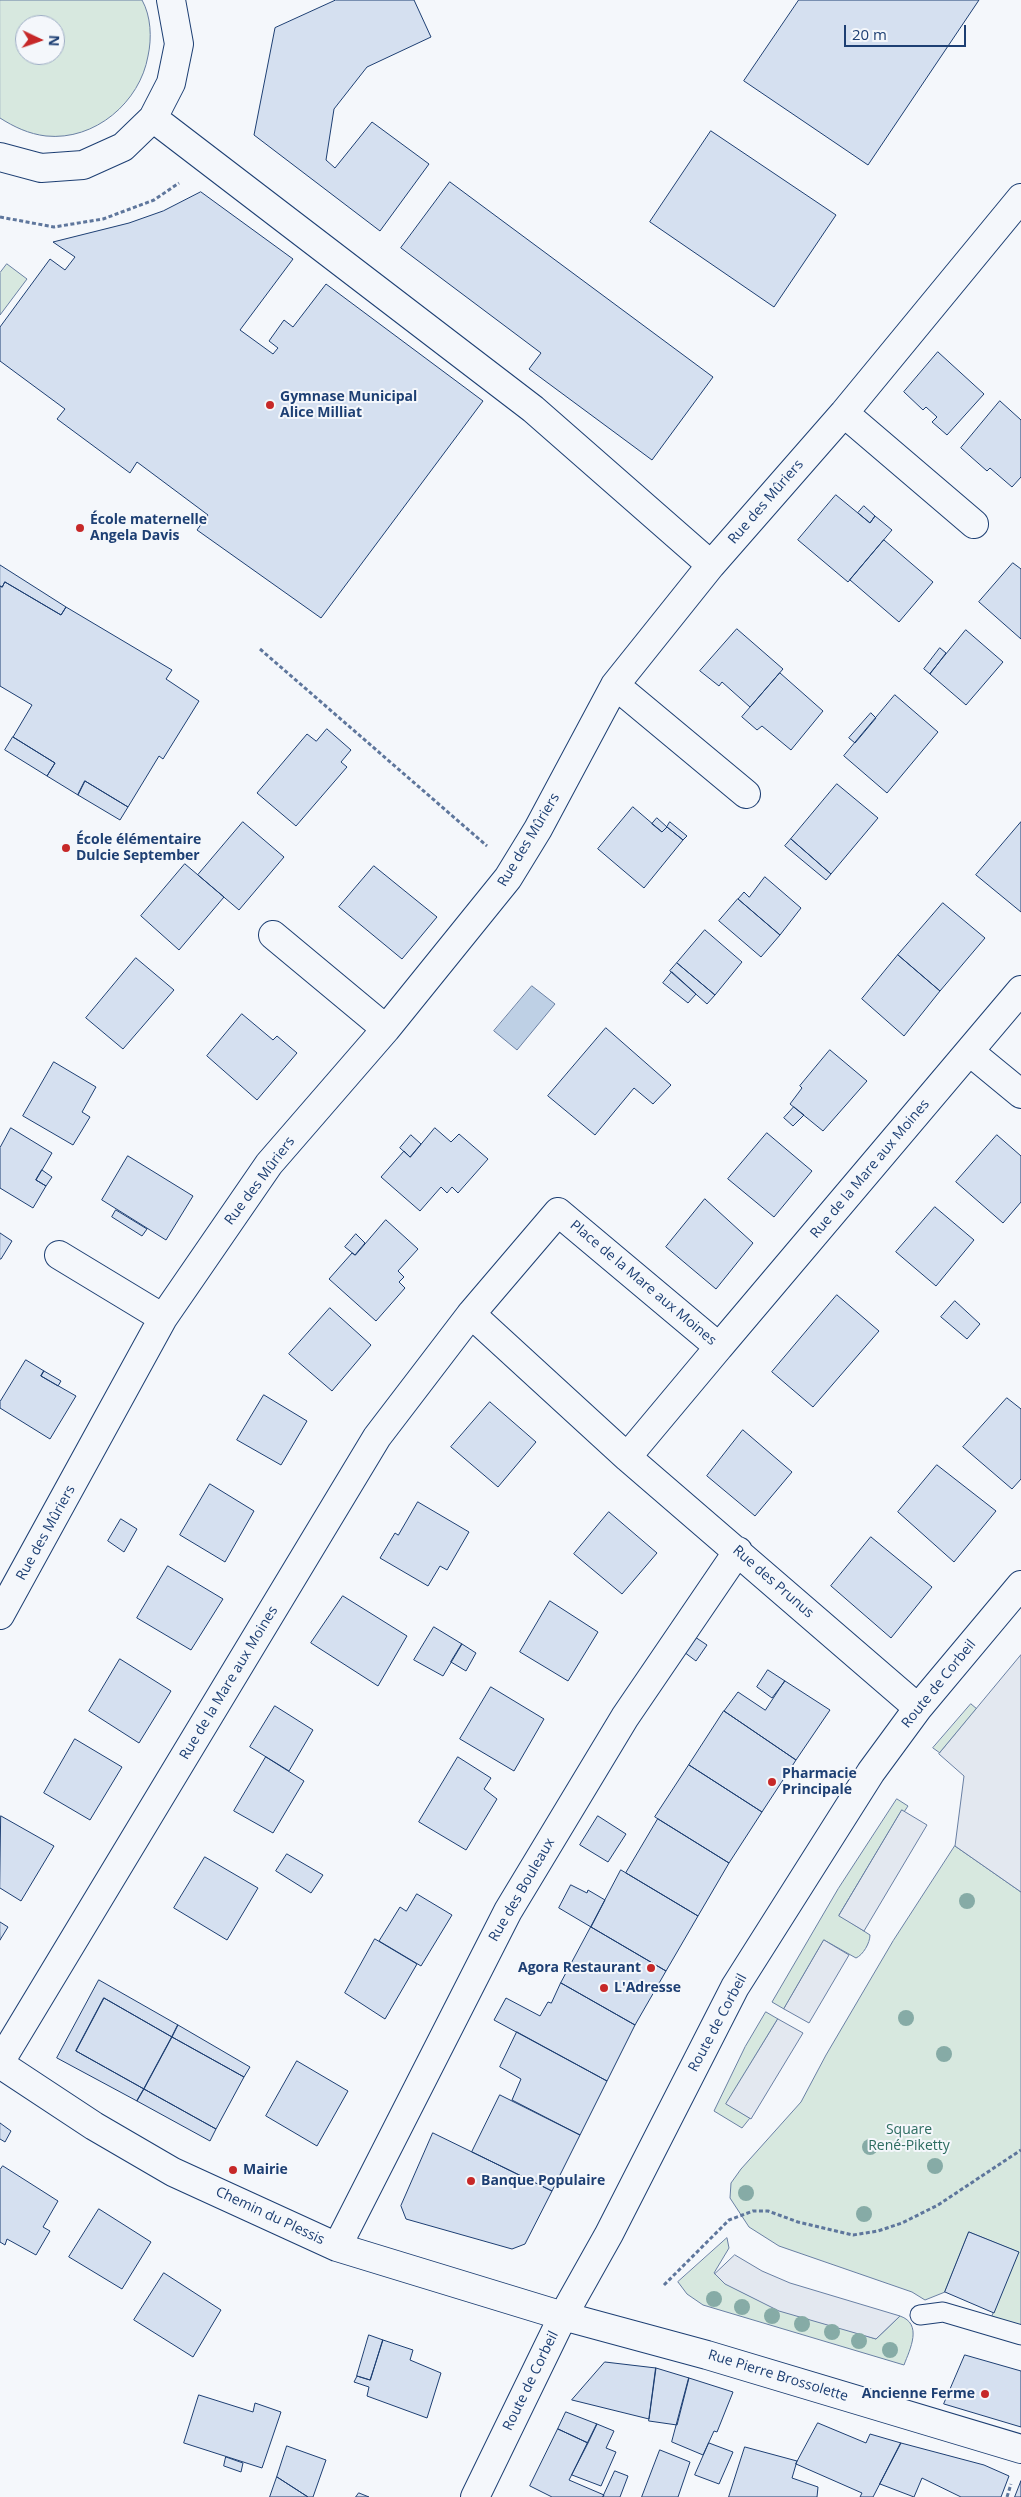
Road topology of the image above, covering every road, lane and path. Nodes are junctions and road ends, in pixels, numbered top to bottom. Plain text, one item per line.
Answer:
1 (179, 2) edge
2 (153, 118) junction
3 (201, 155) junction
4 (0, 158) edge
5 (1021, 198) edge
6 (0, 217) edge
7 (844, 413) junction
8 (974, 524) dead end
9 (710, 565) junction
10 (260, 650) dead end
11 (615, 685) junction
12 (746, 794) dead end
13 (514, 869) junction
14 (273, 935) dead end
15 (1021, 990) edge
16 (386, 1029) junction
17 (970, 1052) junction
18 (1021, 1094) edge
19 (59, 1255) dead end
20 (471, 1314) junction
21 (164, 1318) junction
22 (719, 1347) junction
23 (627, 1458) junction
24 (738, 1551) junction
25 (1021, 1585) edge
26 (0, 1615) edge
27 (918, 1708) junction
28 (0, 2063) edge
29 (1021, 2150) edge
30 (337, 2247) junction
31 (664, 2285) dead end
32 (920, 2315) dead end
33 (563, 2316) junction
34 (1021, 2335) edge
35 (1021, 2449) edge
36 (475, 2497) edge

1 - 2 street
2 - 3 street
2 - 4 street
3 - 6 path
3 - 9 street
5 - 7 street, Rue des Mûriers
7 - 8 street
7 - 9 street, Rue des Mûriers
9 - 11 street, Rue des Mûriers
10 - 13 path
11 - 12 street
11 - 13 street, Rue des Mûriers
13 - 16 street, Rue des Mûriers
14 - 16 street
15 - 17 street, Rue de la Mare aux Moines
16 - 21 street, Rue des Mûriers
17 - 18 street
17 - 22 street, Rue de la Mare aux Moines
19 - 21 street
20 - 22 street, Place de la Mare aux Moines
20 - 23 street
20 - 28 street, Rue de la Mare aux Moines
21 - 26 street, Rue des Mûriers
22 - 23 street, Place de la Mare aux Moines
23 - 24 street, Rue des Prunus
24 - 27 street, Rue des Prunus
24 - 30 street, Rue des Bouleaux
25 - 27 street, Route de Corbeil
27 - 33 street, Route de Corbeil
28 - 30 street, Chemin du Plessis
29 - 31 path
30 - 33 street, Chemin du Plessis
32 - 34 lane
33 - 35 street, Rue Pierre Brossolette
33 - 36 street, Route de Corbeil

